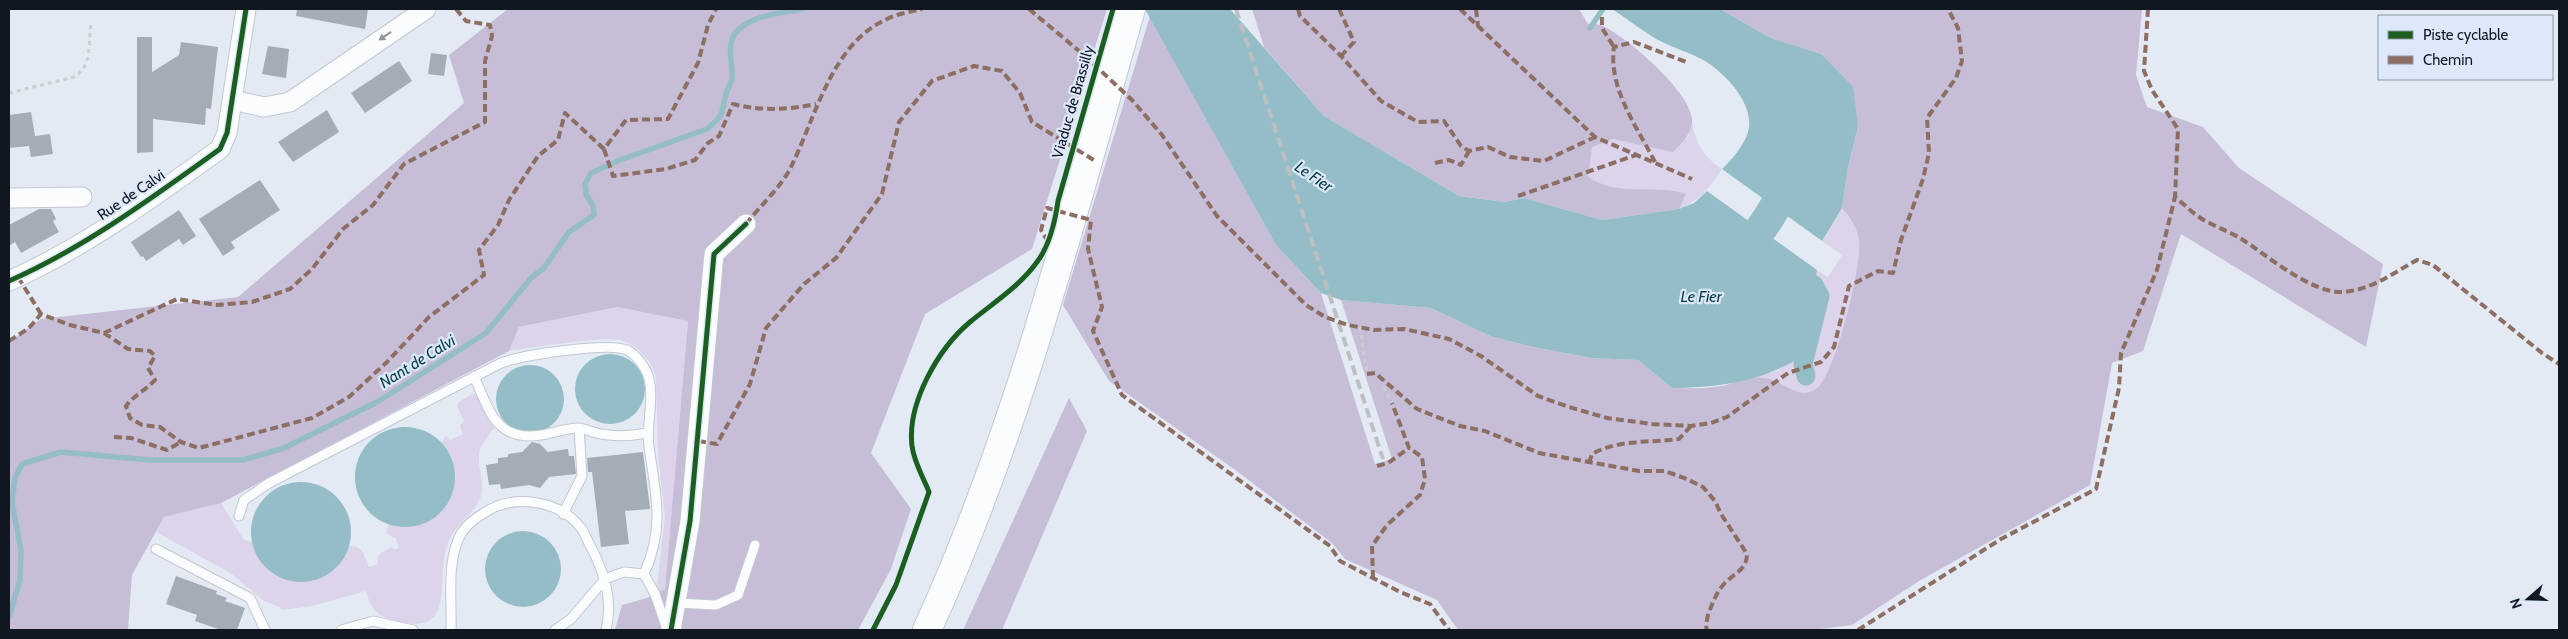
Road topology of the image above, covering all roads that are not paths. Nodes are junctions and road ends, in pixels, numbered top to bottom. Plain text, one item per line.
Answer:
1 (246, 9) edge
2 (426, 9) edge
3 (1131, 9) edge
4 (232, 100) junction
5 (82, 197) dead end
6 (9, 198) edge
7 (746, 224) dead end
8 (9, 281) edge
9 (474, 376) junction
10 (579, 428) junction
11 (647, 433) junction
12 (563, 514) junction
13 (239, 516) dead end
14 (755, 545) dead end
15 (156, 549) dead end
16 (644, 574) junction
17 (605, 579) junction
18 (676, 603) junction
19 (265, 630) edge
20 (341, 630) edge
21 (413, 630) edge
22 (451, 630) edge
23 (555, 630) edge
24 (606, 630) edge
25 (669, 630) edge
26 (927, 630) edge

1 - 4 street, Rue de Calvi
2 -> 4 street
3 - 26 highway, Viaduc de Brassilly
4 - 8 street, Rue de Calvi
5 - 6 street
7 - 18 street
9 - 10 lane
9 - 11 lane
9 - 13 lane
10 - 11 lane
10 - 12 lane
11 - 16 lane
12 - 17 lane
12 - 22 lane
14 - 18 lane
15 - 19 lane
16 - 17 lane
16 - 25 lane
17 - 23 lane
17 - 24 lane
18 - 25 street
20 - 21 lane

